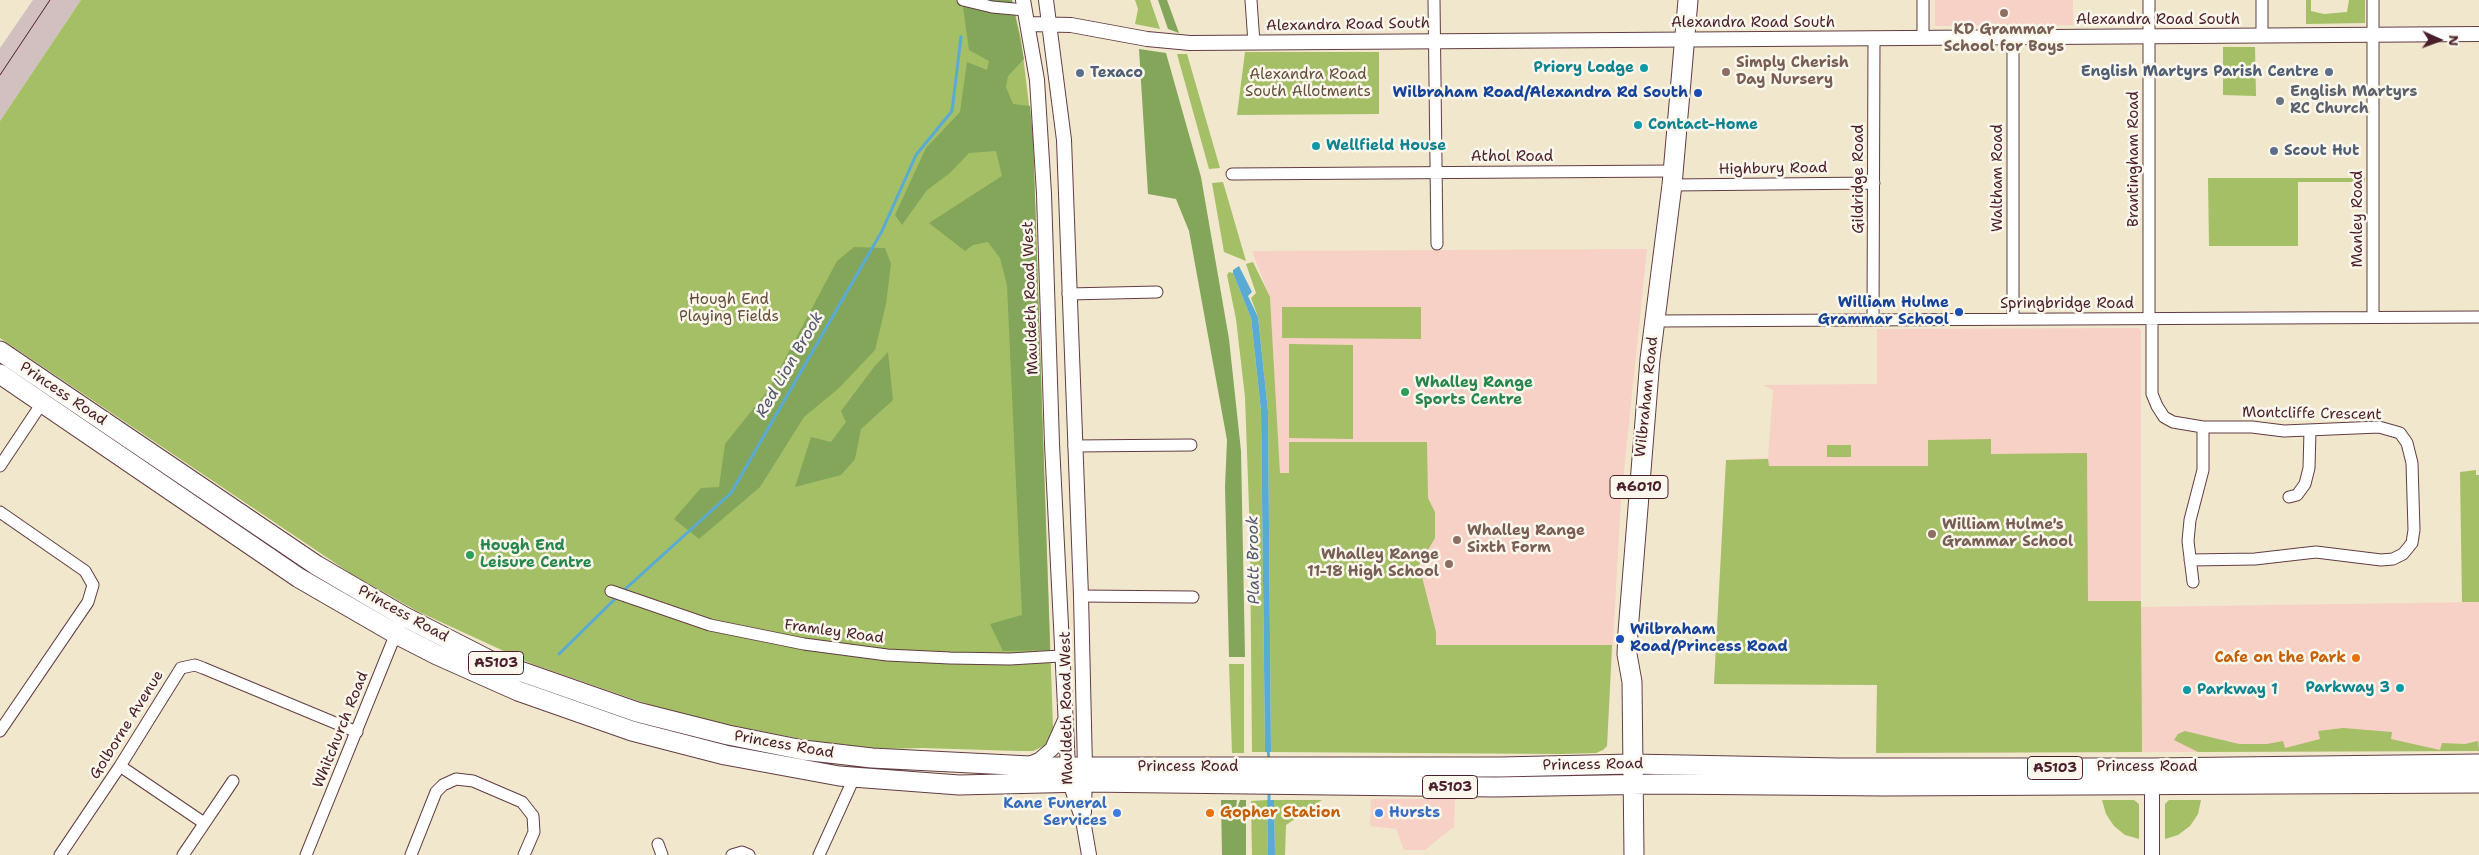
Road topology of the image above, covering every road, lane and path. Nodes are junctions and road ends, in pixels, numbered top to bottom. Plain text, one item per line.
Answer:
1 (965, 0) edge
2 (1046, 0) edge
3 (1250, 0) edge
4 (1434, 0) edge
5 (1688, 0) edge
6 (1923, 0) edge
7 (2149, 0) edge
8 (2262, 0) edge
9 (2373, 0) edge
10 (1024, 5) edge
11 (1050, 23) junction
12 (1028, 24) junction
13 (2479, 34) edge
14 (2373, 35) junction
15 (2262, 36) junction
16 (2013, 37) junction
17 (2149, 37) junction
18 (1874, 38) junction
19 (1923, 38) junction
20 (1685, 39) junction
21 (1434, 41) junction
22 (1254, 42) junction
23 (1436, 172) junction
24 (1232, 174) dead end
25 (1672, 178) junction
26 (1874, 183) junction
27 (1437, 244) dead end
28 (1157, 292) dead end
29 (1068, 294) junction
30 (2479, 317) edge
31 (2373, 318) junction
32 (2013, 319) junction
33 (2151, 319) junction
34 (1873, 320) junction
35 (1655, 322) junction
36 (0, 351) edge
37 (0, 374) edge
38 (42, 403) junction
39 (2203, 428) junction
40 (2310, 431) junction
41 (1191, 444) dead end
42 (1074, 446) junction
43 (0, 466) edge
44 (2289, 497) dead end
45 (0, 512) edge
46 (2190, 560) junction
47 (2193, 582) dead end
48 (611, 591) dead end
49 (1060, 596) junction
50 (1081, 596) junction
51 (1192, 596) dead end
52 (403, 616) junction
53 (396, 634) junction
54 (1060, 656) dead end
55 (1067, 715) junction
56 (0, 731) edge
57 (357, 732) junction
58 (1625, 764) junction
59 (2479, 764) edge
60 (1027, 765) junction
61 (120, 766) junction
62 (1077, 775) junction
63 (1283, 776) junction
64 (2152, 776) junction
65 (854, 778) junction
66 (233, 781) dead end
67 (2479, 783) edge
68 (1626, 786) junction
69 (204, 823) junction
70 (60, 855) edge
71 (183, 855) edge
72 (306, 855) edge
73 (411, 855) edge
74 (524, 855) edge
75 (732, 855) edge
76 (749, 855) edge
77 (819, 855) edge
78 (1090, 855) edge
79 (1622, 855) edge
80 (1634, 855) edge
81 (2152, 855) edge

1 - 10 street
2 - 11 street, Mauldeth Road West
3 - 22 street
4 - 21 street
5 - 20 highway, Wilbraham Road / A6010
6 - 19 street
7 - 17 street, Brantingham Road
8 - 15 street
9 - 14 street, Manley Road
10 - 12 street, Mauldeth Road West
11 - 12 street, Alexandra Road South
11 - 22 street, Alexandra Road South
11 - 29 street, Mauldeth Road West
12 - 49 street, Mauldeth Road West
13 - 14 street, Alexandra Road South
14 - 15 street, Alexandra Road South
14 - 31 street, Manley Road
15 - 17 street, Alexandra Road South
16 - 17 street, Alexandra Road South
16 - 19 street, Alexandra Road South
16 - 32 street, Waltham Road
17 - 33 street, Brantingham Road
18 - 19 street, Alexandra Road South
18 - 20 street, Alexandra Road South
18 - 26 street, Gildridge Road
20 - 21 street, Alexandra Road South
20 - 25 highway, Wilbraham Road / A6010
21 - 22 street, Alexandra Road South
21 - 23 street
23 - 24 street, Athol Road
23 - 25 street, Athol Road
23 - 27 street
25 - 26 street, Highbury Road
25 - 35 highway, Wilbraham Road / A6010
26 - 34 street, Gildridge Road
28 - 29 street
29 - 42 street, Mauldeth Road West
30 - 31 street, Springbridge Road
31 - 33 street, Springbridge Road
32 - 33 street, Springbridge Road
32 - 34 street, Springbridge Road
33 - 39 street, Montcliffe Crescent
34 - 35 street, Springbridge Road
35 - 58 highway, Wilbraham Road / A6010
36 - 52 highway, Princess Road / A5103
37 - 38 highway, Princess Road / A5103
38 - 43 street
38 - 53 highway, Princess Road / A5103
39 - 40 street, Montcliffe Crescent
39 - 46 street
40 - 44 street
40 - 46 street, Montcliffe Crescent
41 - 42 street
42 - 50 street, Mauldeth Road West
45 - 56 street
46 - 47 street
48 - 54 street, Framley Road
49 - 50 street
49 - 55 street, Mauldeth Road West
50 - 51 street
50 - 62 street, Mauldeth Road West
52 - 53 street, Whitchurch Road
52 - 60 highway, Princess Road / A5103
53 - 57 street, Whitchurch Road
53 - 65 highway, Princess Road / A5103
55 - 60 street, Mauldeth Road West
55 - 62 street, Mauldeth Road West
57 - 61 street, Golborne Avenue
57 - 72 street, Whitchurch Road
58 - 63 highway, Princess Road / A5103
58 - 64 highway, Princess Road / A5103
58 - 68 highway, Wilbraham Road / A6010
59 - 64 highway, Princess Road / A5103
60 - 62 highway, Princess Road / A5103
61 - 69 street
61 - 70 street, Golborne Avenue
62 - 63 highway, Princess Road / A5103
62 - 63 highway, Princess Road / A5103
62 - 65 highway, Princess Road / A5103
62 - 78 street, Mauldeth Road West
63 - 68 highway, Princess Road / A5103
64 - 67 highway, Princess Road / A5103
64 - 68 highway, Princess Road / A5103
64 - 81 street
65 - 77 street
66 - 69 street
68 - 79 highway, Wilbraham Road / A6010
68 - 80 highway, Wilbraham Road / A6010
69 - 71 street
73 - 74 street
75 - 76 street

